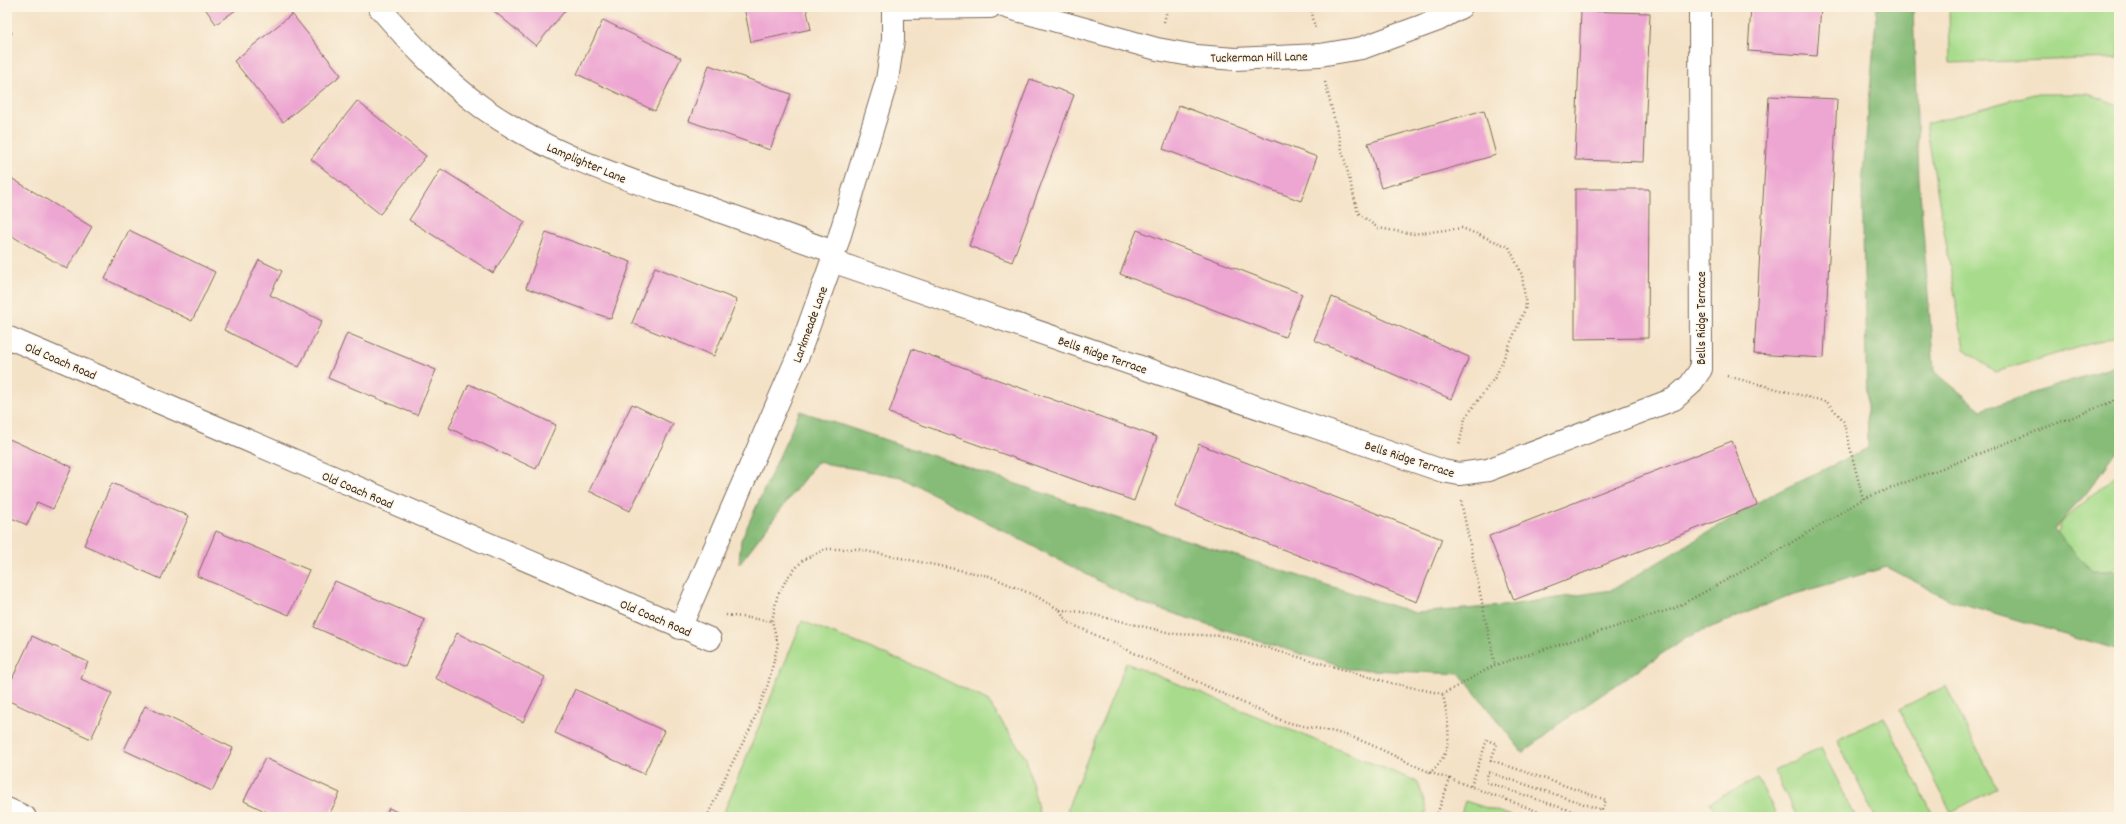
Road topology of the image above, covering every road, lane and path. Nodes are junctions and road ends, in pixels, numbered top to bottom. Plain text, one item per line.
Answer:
1 (379, 7) edge
2 (990, 7) edge
3 (1006, 7) edge
4 (1311, 7) edge
5 (1461, 7) edge
6 (1700, 7) edge
7 (893, 8) edge
8 (1320, 56) junction
9 (833, 256) junction
10 (7, 337) edge
11 (1701, 369) junction
12 (2119, 399) edge
13 (1459, 474) junction
14 (1863, 499) junction
15 (1060, 610) junction
16 (680, 628) junction
17 (710, 639) dead end
18 (1495, 665) junction
19 (1443, 694) junction
20 (1429, 773) junction
21 (1450, 779) junction
22 (1471, 786) junction
23 (7, 809) edge
24 (25, 817) edge
25 (707, 817) edge
26 (1436, 817) edge
27 (1553, 817) edge
28 (1589, 817) edge

1 - 9 street, Lamplighter Lane
2 - 7 street
3 - 8 street, Tuckerman Hill Lane
4 - 8 path
5 - 8 street, Tuckerman Hill Lane
6 - 11 street, Bells Ridge Terrace
7 - 9 street, Larkmeade Lane
8 - 13 path
9 - 13 street, Bells Ridge Terrace
9 - 16 street, Larkmeade Lane
10 - 16 street, Old Coach Road
11 - 13 street, Bells Ridge Terrace
11 - 14 path
12 - 14 path
13 - 18 path
14 - 18 path
15 - 19 path
15 - 20 path
15 - 25 path
16 - 17 street, Old Coach Road
18 - 19 path
19 - 20 path
20 - 21 path
21 - 22 path
21 - 26 path
22 - 27 path
22 - 28 path
23 - 24 street

